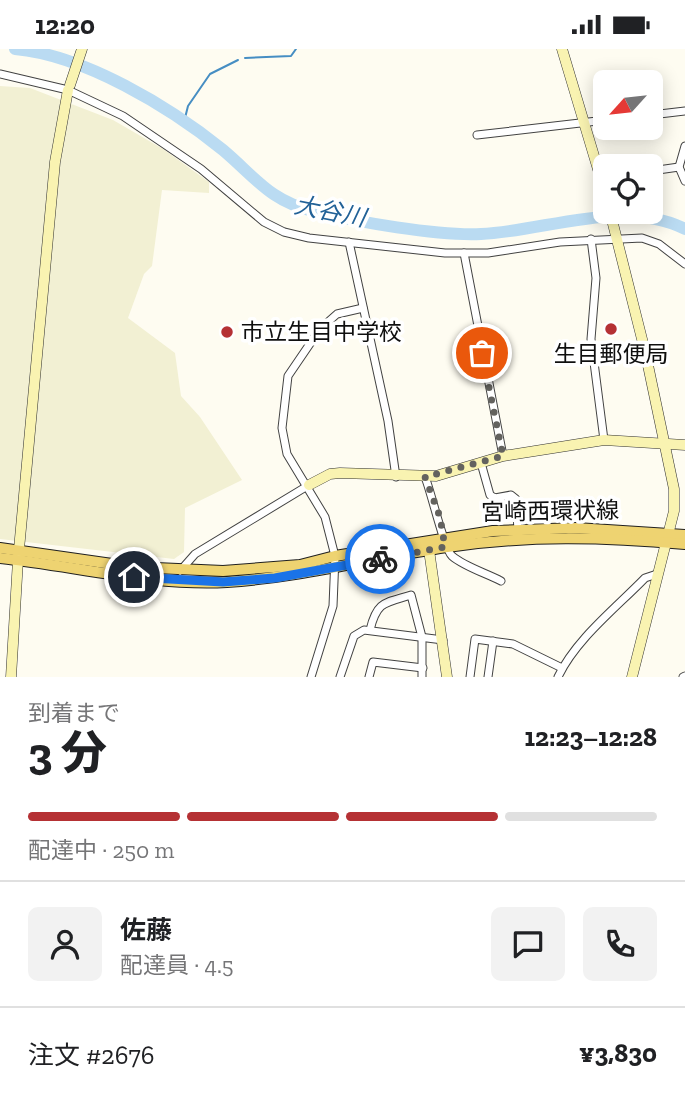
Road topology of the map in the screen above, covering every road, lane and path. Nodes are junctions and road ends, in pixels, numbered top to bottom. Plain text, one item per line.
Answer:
1 (82, 49) edge
2 (562, 49) edge
3 (0, 74) edge
4 (69, 87) junction
5 (685, 111) edge
6 (663, 114) edge
7 (593, 122) edge
8 (584, 123) junction
9 (478, 135) dead end
10 (685, 146) edge
11 (594, 154) edge
12 (679, 167) junction
13 (663, 169) edge
14 (685, 181) edge
15 (613, 224) edge
16 (616, 235) junction
17 (591, 239) junction
18 (349, 242) junction
19 (464, 253) junction
20 (685, 264) edge
21 (363, 308) junction
22 (604, 440) junction
23 (666, 444) junction
24 (685, 445) edge
25 (503, 456) junction
26 (481, 463) junction
27 (396, 477) junction
28 (425, 477) junction
29 (309, 485) junction
30 (518, 530) junction
31 (685, 535) edge
32 (666, 537) junction
33 (444, 542) junction
34 (685, 544) edge
35 (0, 548) edge
36 (429, 551) junction
37 (19, 555) junction
38 (0, 558) edge
39 (334, 562) junction
40 (180, 571) junction
41 (657, 574) junction
42 (502, 581) dead end
43 (370, 630) junction
44 (422, 637) junction
45 (443, 640) junction
46 (493, 642) junction
47 (423, 668) junction
48 (562, 668) junction
49 (11, 677) edge
50 (311, 677) edge
51 (340, 677) edge
52 (369, 677) edge
53 (422, 677) edge
54 (447, 677) edge
55 (470, 677) edge
56 (488, 677) edge
57 (558, 677) edge
58 (632, 677) edge

1 - 4 street
2 - 8 street
3 - 4 street
4 - 18 street
4 - 37 street
5 - 6 street
7 - 8 street
8 - 9 street
8 - 11 street
10 - 12 street
12 - 13 street
12 - 14 street
15 - 16 street
16 - 17 street
16 - 20 street
16 - 23 street
17 - 19 street
17 - 22 street
18 - 19 street
18 - 21 street
19 - 25 street
21 - 27 street
21 - 29 street
22 - 23 street
22 - 25 street
23 - 24 street
23 - 32 street
25 - 26 street
26 - 28 street
26 - 30 street
27 - 28 street
27 - 29 street
28 - 33 street
29 - 39 street
29 - 40 street
30 - 32 main road, 宮崎西環状線
30 - 33 main road, 宮崎西環状線
31 - 32 main road, 宮崎西環状線
32 - 33 main road, 宮崎西環状線
32 - 34 main road, 宮崎西環状線
32 - 41 street
33 - 36 main road, 宮崎西環状線
33 - 39 main road, 宮崎西環状線
33 - 42 street
35 - 37 main road, 宮崎西環状線
36 - 39 main road, 宮崎西環状線
36 - 45 street
37 - 38 main road, 宮崎西環状線
37 - 39 main road, 宮崎西環状線
37 - 40 main road, 宮崎西環状線
37 - 49 street
39 - 40 main road, 宮崎西環状線
39 - 50 street
41 - 48 street
41 - 58 street
43 - 44 street
43 - 44 street
43 - 51 street
44 - 45 street
44 - 47 street
45 - 54 street
46 - 48 street
46 - 55 street
46 - 56 street
47 - 52 street
47 - 53 street
48 - 57 street

